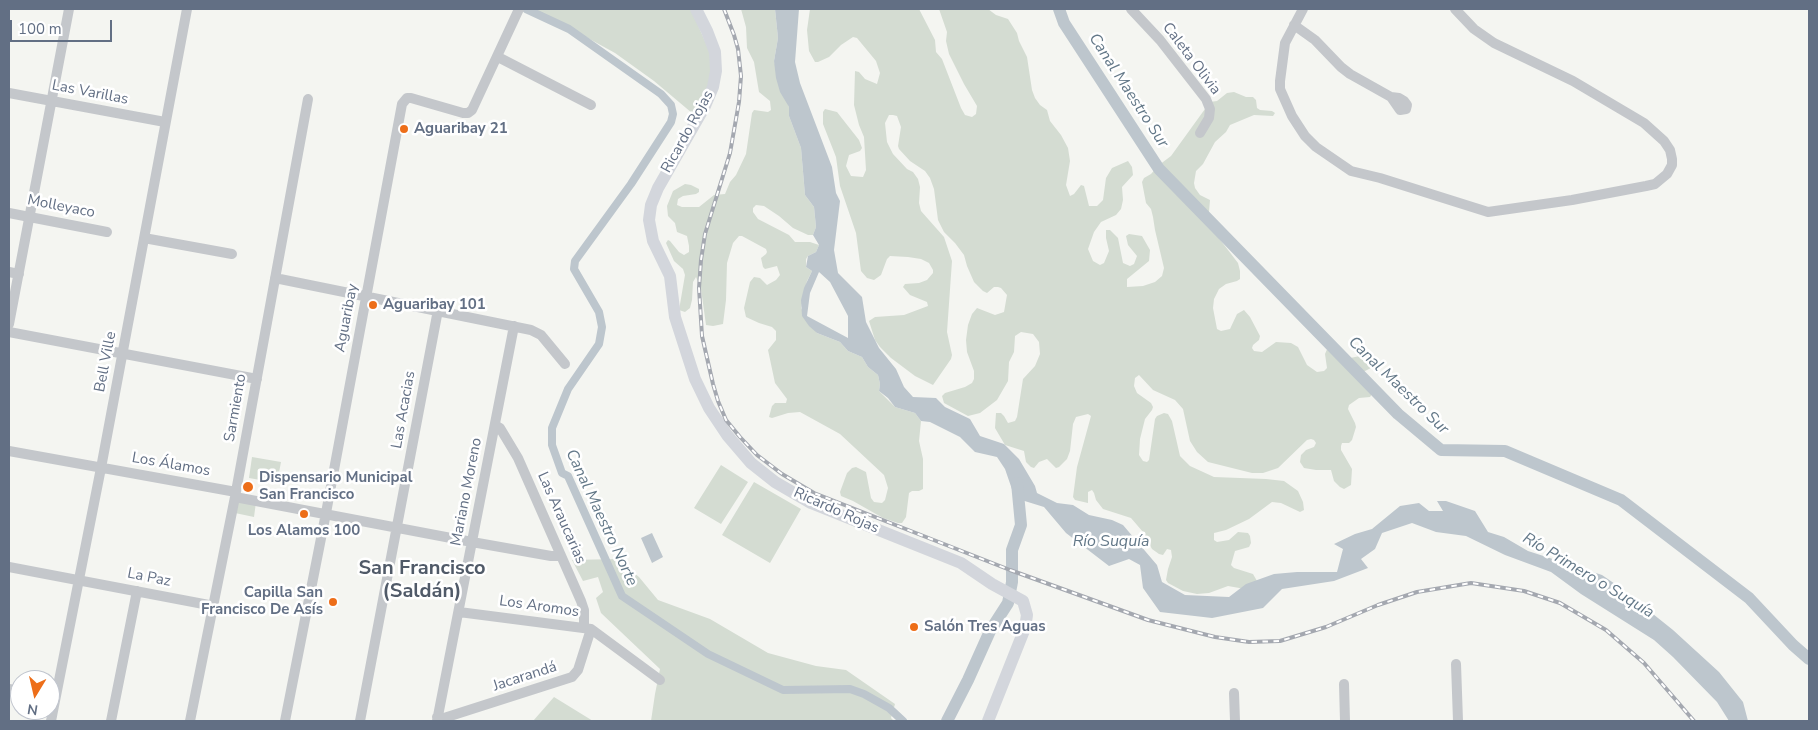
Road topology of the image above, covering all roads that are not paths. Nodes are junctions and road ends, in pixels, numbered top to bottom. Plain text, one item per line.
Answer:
1 (69, 9) edge
2 (187, 9) edge
3 (519, 9) edge
4 (696, 9) edge
5 (1131, 9) edge
6 (1303, 9) edge
7 (1455, 9) edge
8 (1294, 25) junction
9 (498, 57) junction
10 (9, 93) edge
11 (1391, 97) dead end
12 (308, 99) dead end
13 (51, 102) junction
14 (591, 105) dead end
15 (165, 122) junction
16 (1200, 133) dead end
17 (9, 212) edge
18 (30, 216) junction
19 (108, 232) dead end
20 (144, 238) junction
21 (232, 254) dead end
22 (14, 273) edge
23 (275, 278) junction
24 (367, 296) junction
25 (438, 310) junction
26 (9, 324) edge
27 (514, 326) junction
28 (9, 332) edge
29 (123, 353) junction
30 (565, 364) dead end
31 (256, 379) junction
32 (495, 425) junction
33 (9, 451) edge
34 (101, 468) junction
35 (236, 494) junction
36 (326, 513) junction
37 (398, 527) junction
38 (472, 542) junction
39 (561, 556) junction
40 (9, 567) edge
41 (78, 580) junction
42 (137, 591) junction
43 (214, 606) junction
44 (459, 612) junction
45 (587, 629) junction
46 (1456, 664) dead end
47 (58, 670) edge
48 (660, 680) dead end
49 (1344, 684) dead end
50 (1234, 693) dead end
51 (437, 719) edge
52 (990, 719) edge
53 (111, 721) edge
54 (190, 721) edge
55 (285, 721) edge
56 (360, 721) edge
57 (1235, 721) edge
58 (1345, 721) edge
59 (1458, 721) edge

1 - 13 street
2 - 15 street, Bell Ville
3 - 9 street, Aguaribay
4 - 52 main road, Ricardo Rojas
5 - 16 street, Caleta Olivia
6 - 8 street
7 - 8 street
8 - 11 street
9 - 14 street
9 - 24 street, Aguaribay
10 - 13 street, Las Varillas
12 - 23 street, Sarmiento
13 - 15 street, Las Varillas
13 - 18 street
15 - 20 street, Bell Ville
17 - 18 street, Molleyaco
18 - 19 street, Molleyaco
18 - 22 street
20 - 21 street
20 - 29 street, Bell Ville
22 - 26 street
23 - 24 street
23 - 31 street, Sarmiento
24 - 25 street
24 - 36 street, Aguaribay
25 - 27 street
25 - 37 street, Las Acacias
27 - 30 street
27 - 32 street, Mariano Moreno
28 - 29 street
29 - 31 street
29 - 34 street, Bell Ville
31 - 35 street, Sarmiento
32 - 38 street, Mariano Moreno
32 - 39 street, Las Araucarias
33 - 34 street, Los Álamos
34 - 35 street, Los Álamos
34 - 41 street, Bell Ville
35 - 36 street, Los Álamos
35 - 43 street, Sarmiento
36 - 37 street, Los Álamos
36 - 55 street, Aguaribay
37 - 38 street, Los Álamos
37 - 56 street, Las Acacias
38 - 39 street, Los Álamos
38 - 44 street, Mariano Moreno
39 - 45 street, Las Araucarias
40 - 41 street, La Paz
41 - 42 street, La Paz
41 - 47 street, Bell Ville
42 - 43 street, La Paz
42 - 53 street
43 - 54 street, Sarmiento
44 - 45 street, Los Aromos
44 - 51 street, Mariano Moreno
45 - 48 street, Los Aromos
45 - 51 street, Jacarandá
46 - 59 street
49 - 58 street
50 - 57 street

